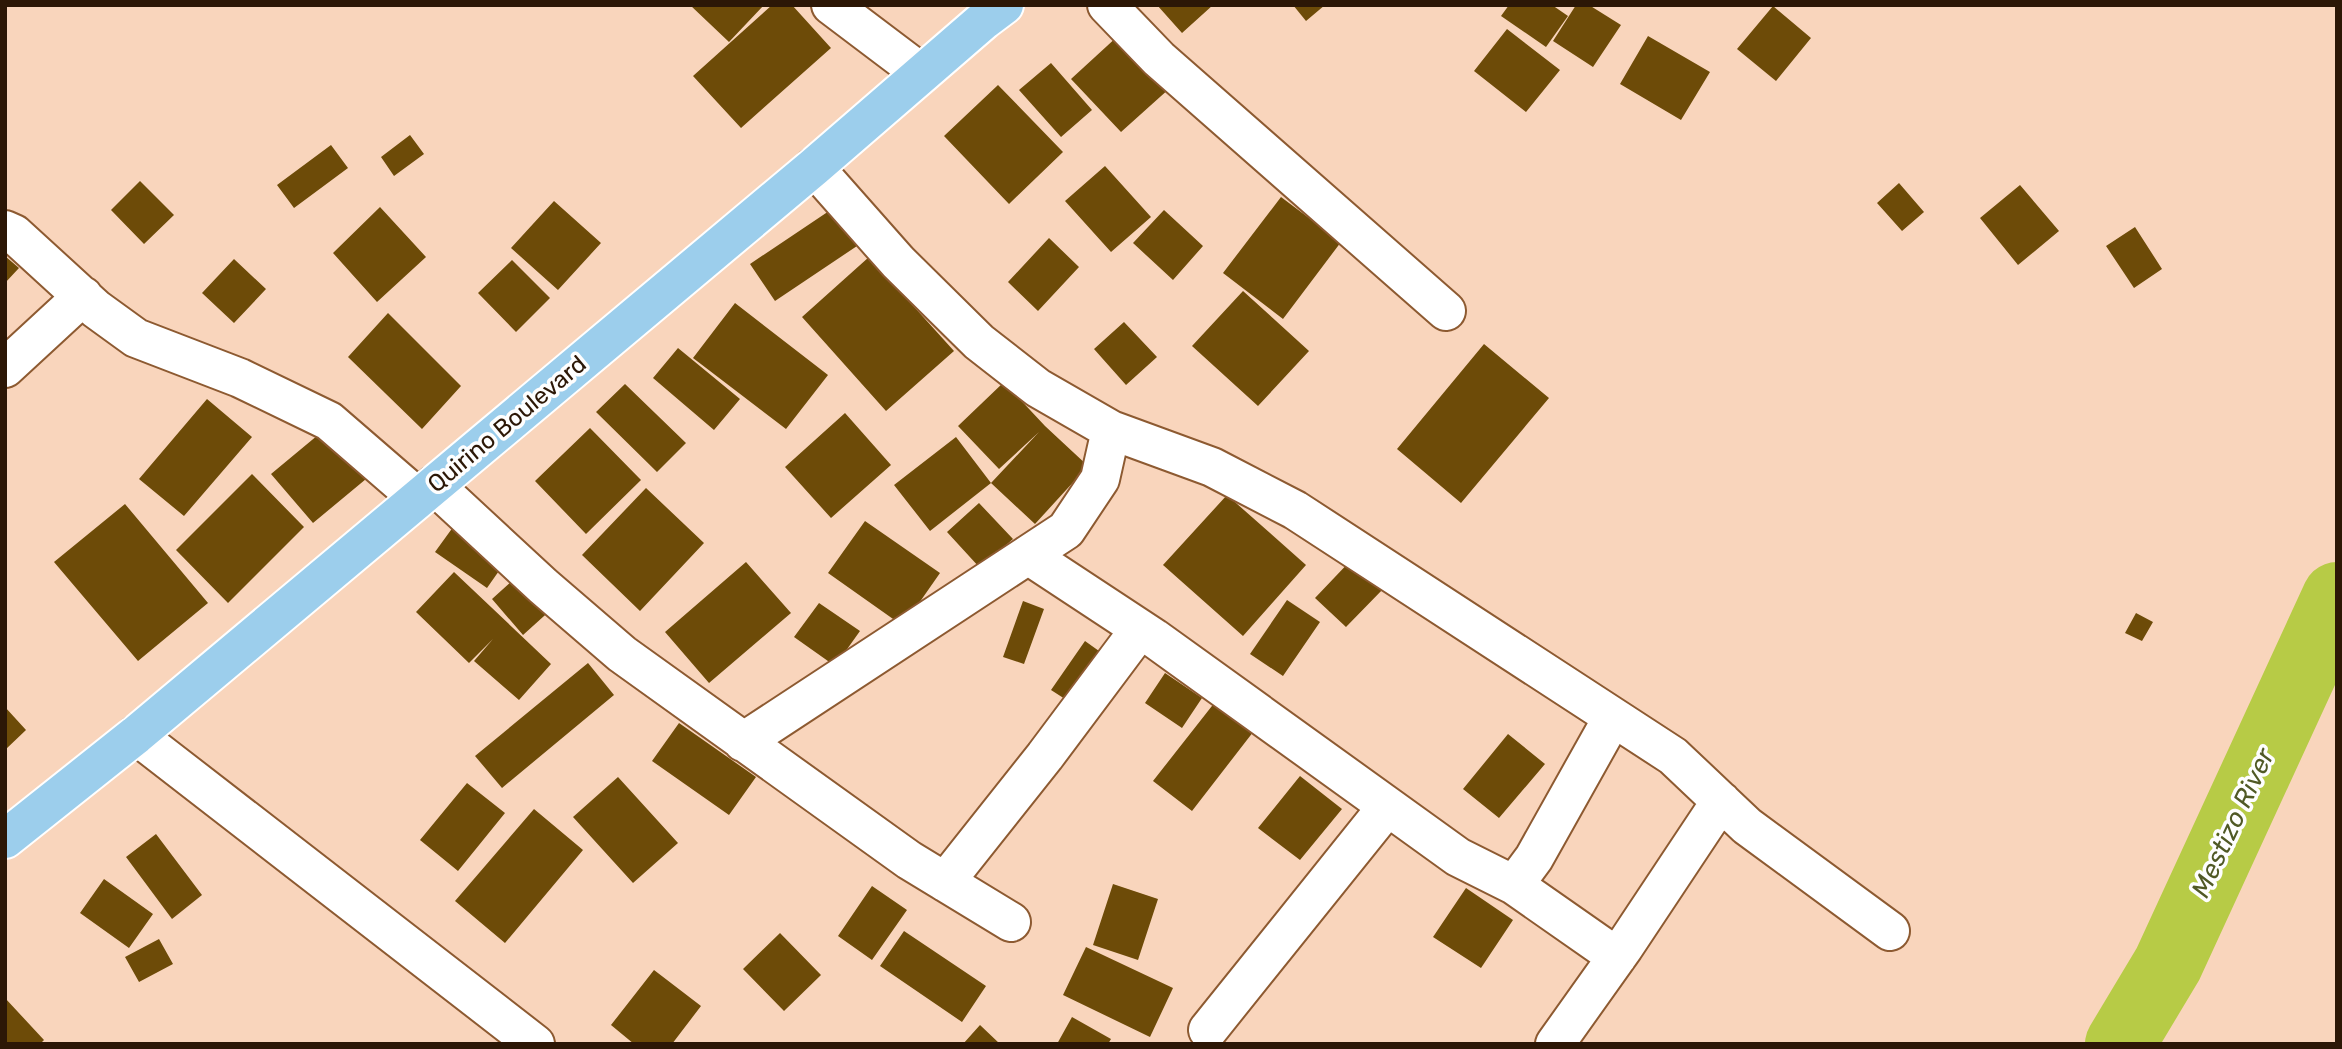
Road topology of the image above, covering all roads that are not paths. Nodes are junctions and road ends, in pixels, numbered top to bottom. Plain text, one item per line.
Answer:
1 (831, 5) edge
2 (1004, 5) edge
3 (1107, 5) edge
4 (920, 73) junction
5 (814, 167) junction
6 (5, 230) edge
7 (83, 296) junction
8 (1446, 311) dead end
9 (5, 368) edge
10 (1111, 430) junction
11 (426, 492) junction
12 (1028, 555) junction
13 (1140, 629) junction
14 (1613, 718) junction
15 (136, 735) junction
16 (743, 742) junction
17 (1721, 801) junction
18 (1387, 807) junction
19 (5, 839) edge
20 (946, 883) junction
21 (1514, 886) junction
22 (1011, 922) dead end
23 (1890, 931) dead end
24 (1617, 957) junction
25 (1209, 1030) dead end
26 (535, 1044) edge
27 (1555, 1044) edge

1 - 4 street
2 - 4 main road, Quirino Boulevard
3 - 8 street
4 - 5 main road, Quirino Boulevard
5 - 10 street
5 - 11 main road, Quirino Boulevard
6 - 7 street
7 - 9 street
7 - 11 street
10 - 12 street
10 - 14 street
11 - 15 main road, Quirino Boulevard
11 - 16 street
12 - 13 street
12 - 16 street
13 - 18 street
13 - 20 street
14 - 17 street
14 - 21 street
15 - 19 main road, Quirino Boulevard
15 - 26 street
16 - 20 street
17 - 23 street
17 - 24 street
18 - 21 street
18 - 25 street
20 - 22 street
21 - 24 street
24 - 27 street

